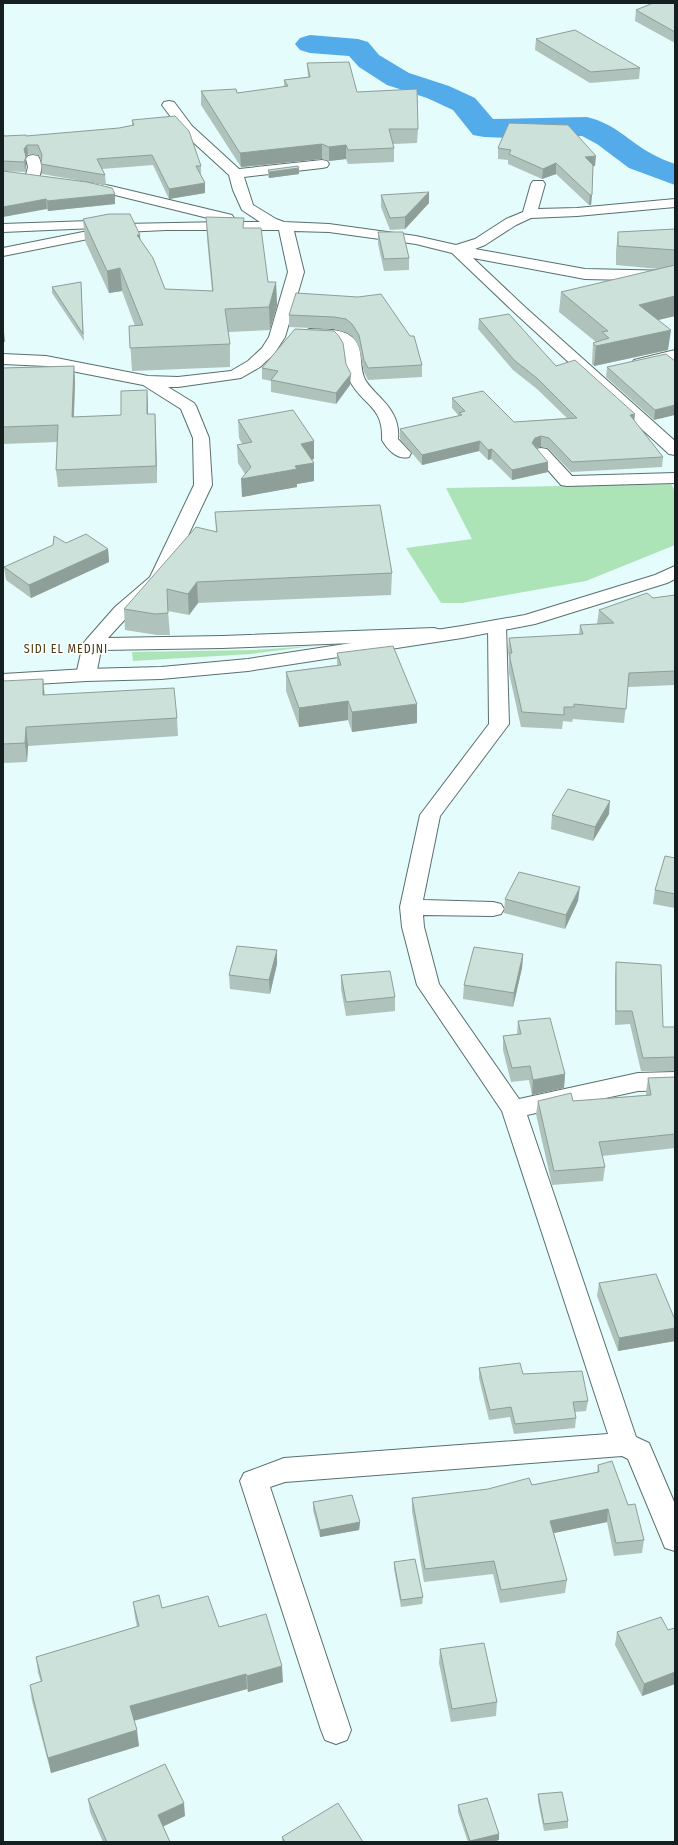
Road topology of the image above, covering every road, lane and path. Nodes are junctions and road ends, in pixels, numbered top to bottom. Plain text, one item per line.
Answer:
1 (169, 105) dead end
2 (33, 159) dead end
3 (322, 164) dead end
4 (236, 174) junction
5 (18, 177) edge
6 (70, 183) edge
7 (538, 184) dead end
8 (675, 203) edge
9 (529, 214) junction
10 (285, 226) junction
11 (3, 228) edge
12 (122, 228) junction
13 (457, 250) junction
14 (3, 252) edge
15 (675, 276) edge
16 (279, 333) junction
17 (675, 355) edge
18 (3, 358) edge
19 (629, 366) edge
20 (235, 375) junction
21 (148, 381) junction
22 (188, 406) junction
23 (675, 450) edge
24 (403, 453) dead end
25 (542, 453) edge
26 (675, 478) edge
27 (675, 571) edge
28 (497, 626) junction
29 (462, 632) junction
30 (93, 644) junction
31 (86, 675) junction
32 (3, 680) edge
33 (411, 907) junction
34 (493, 909) dead end
35 (675, 1081) edge
36 (513, 1109) junction
37 (625, 1444) junction
38 (675, 1539) edge
39 (336, 1730) dead end

1 - 4 street
2 - 5 street
3 - 4 street
4 - 10 street
6 - 10 street
7 - 9 street
8 - 9 street
9 - 13 street
10 - 12 street
10 - 13 street
10 - 16 street
11 - 12 street
12 - 14 street
13 - 15 street
13 - 23 street
16 - 20 street
16 - 24 street
17 - 19 street
18 - 21 street
20 - 21 street
20 - 22 street
21 - 22 street
22 - 30 street
25 - 26 street
27 - 28 street
28 - 29 street
28 - 33 street
29 - 30 street
29 - 31 street
30 - 31 street
31 - 32 street
33 - 34 street
33 - 36 street
35 - 36 street
36 - 37 street
37 - 38 street
37 - 39 street

